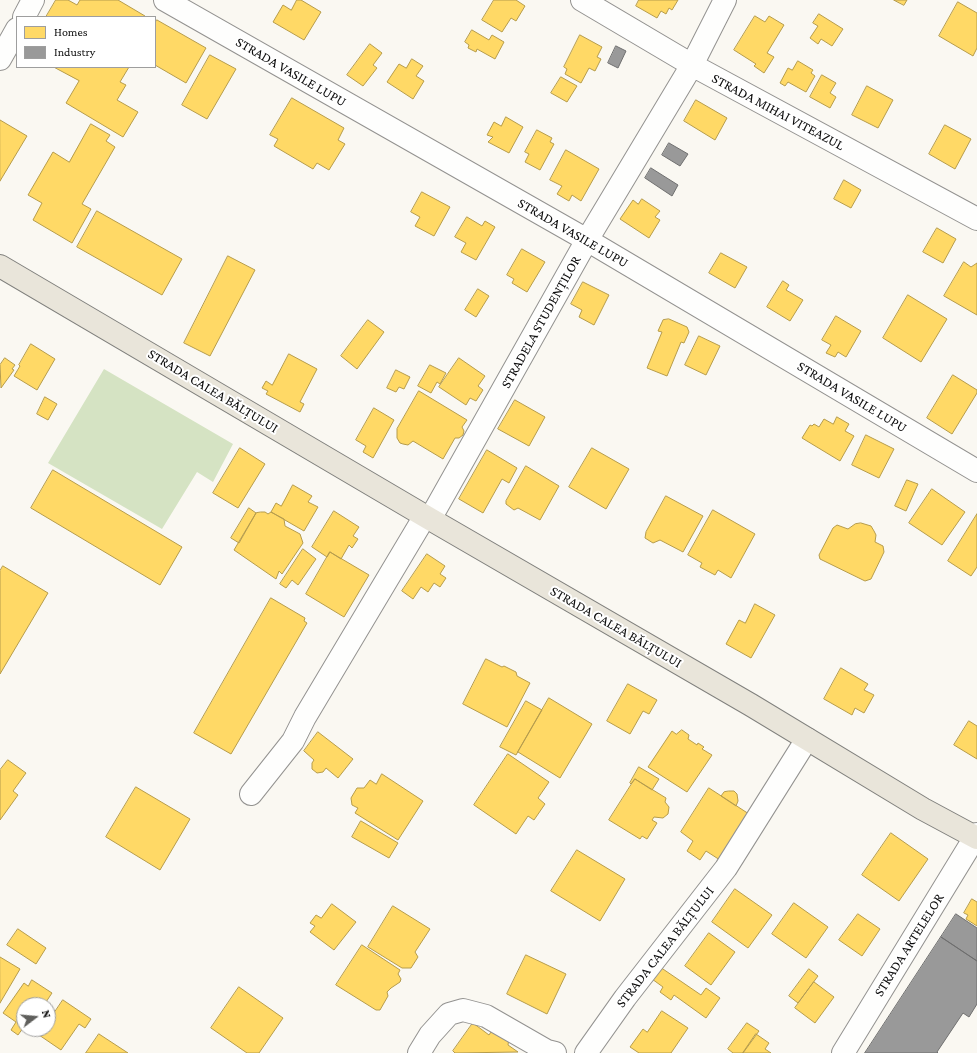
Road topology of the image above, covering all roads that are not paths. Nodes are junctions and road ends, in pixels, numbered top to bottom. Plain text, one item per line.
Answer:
1 (33, 0) edge
2 (165, 0) edge
3 (582, 0) edge
4 (725, 0) edge
5 (25, 16) edge
6 (16, 30) edge
7 (0, 58) edge
8 (692, 65) junction
9 (977, 219) edge
10 (587, 240) junction
11 (0, 266) edge
12 (977, 471) edge
13 (428, 518) junction
14 (807, 739) junction
15 (252, 794) dead end
16 (976, 837) edge
17 (419, 1053) edge
18 (555, 1053) edge
19 (586, 1053) edge
20 (843, 1053) edge

1 - 5 street
2 - 10 street, STRADA VASILE LUPU
3 - 8 street, STRADA MIHAI VITEAZUL
4 - 8 street, STRADELA STUDENȚILOR
6 - 7 street
8 - 9 street, STRADA MIHAI VITEAZUL
8 - 10 street, STRADELA STUDENȚILOR
10 - 12 street, STRADA VASILE LUPU
10 - 13 street, STRADELA STUDENȚILOR
11 - 13 main road, STRADA CALEA BĂLȚULUI
13 - 14 main road, STRADA CALEA BĂLȚULUI
13 - 15 street
14 - 16 main road, STRADA CALEA BĂLȚULUI
14 - 19 street, STRADA CALEA BĂLȚULUI
16 - 20 street, STRADA ARTELELOR
17 - 18 street

